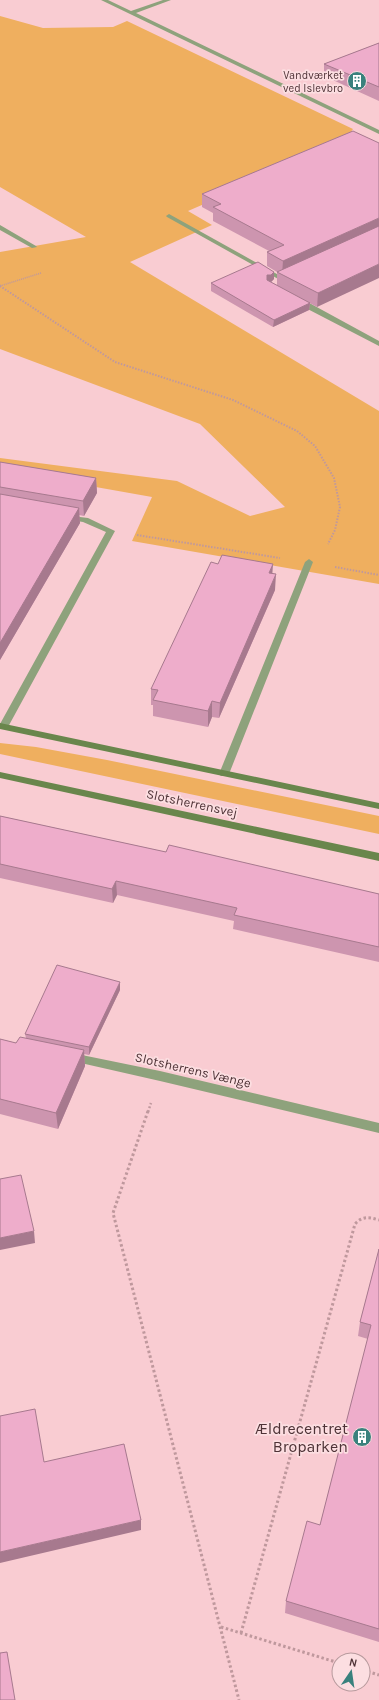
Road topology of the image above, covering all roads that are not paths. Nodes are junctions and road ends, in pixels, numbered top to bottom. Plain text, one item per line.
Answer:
1 (104, 0) edge
2 (168, 0) edge
3 (131, 13) junction
4 (379, 132) edge
5 (169, 216) dead end
6 (0, 227) edge
7 (34, 248) dead end
8 (282, 279) edge
9 (290, 296) edge
10 (379, 344) edge
11 (62, 516) edge
12 (308, 562) road end
13 (2, 727) edge
14 (224, 774) junction
15 (0, 776) edge
16 (379, 806) edge
17 (379, 857) edge
18 (61, 1055) edge
19 (379, 1128) edge

1 - 3 street
2 - 3 street
3 - 4 street
5 - 8 street
6 - 7 street
9 - 10 street
11 - 13 street
12 - 14 street
13 - 14 street
14 - 16 street
15 - 17 street, Slotsherrensvej
18 - 19 street, Slotsherrens Vænge

